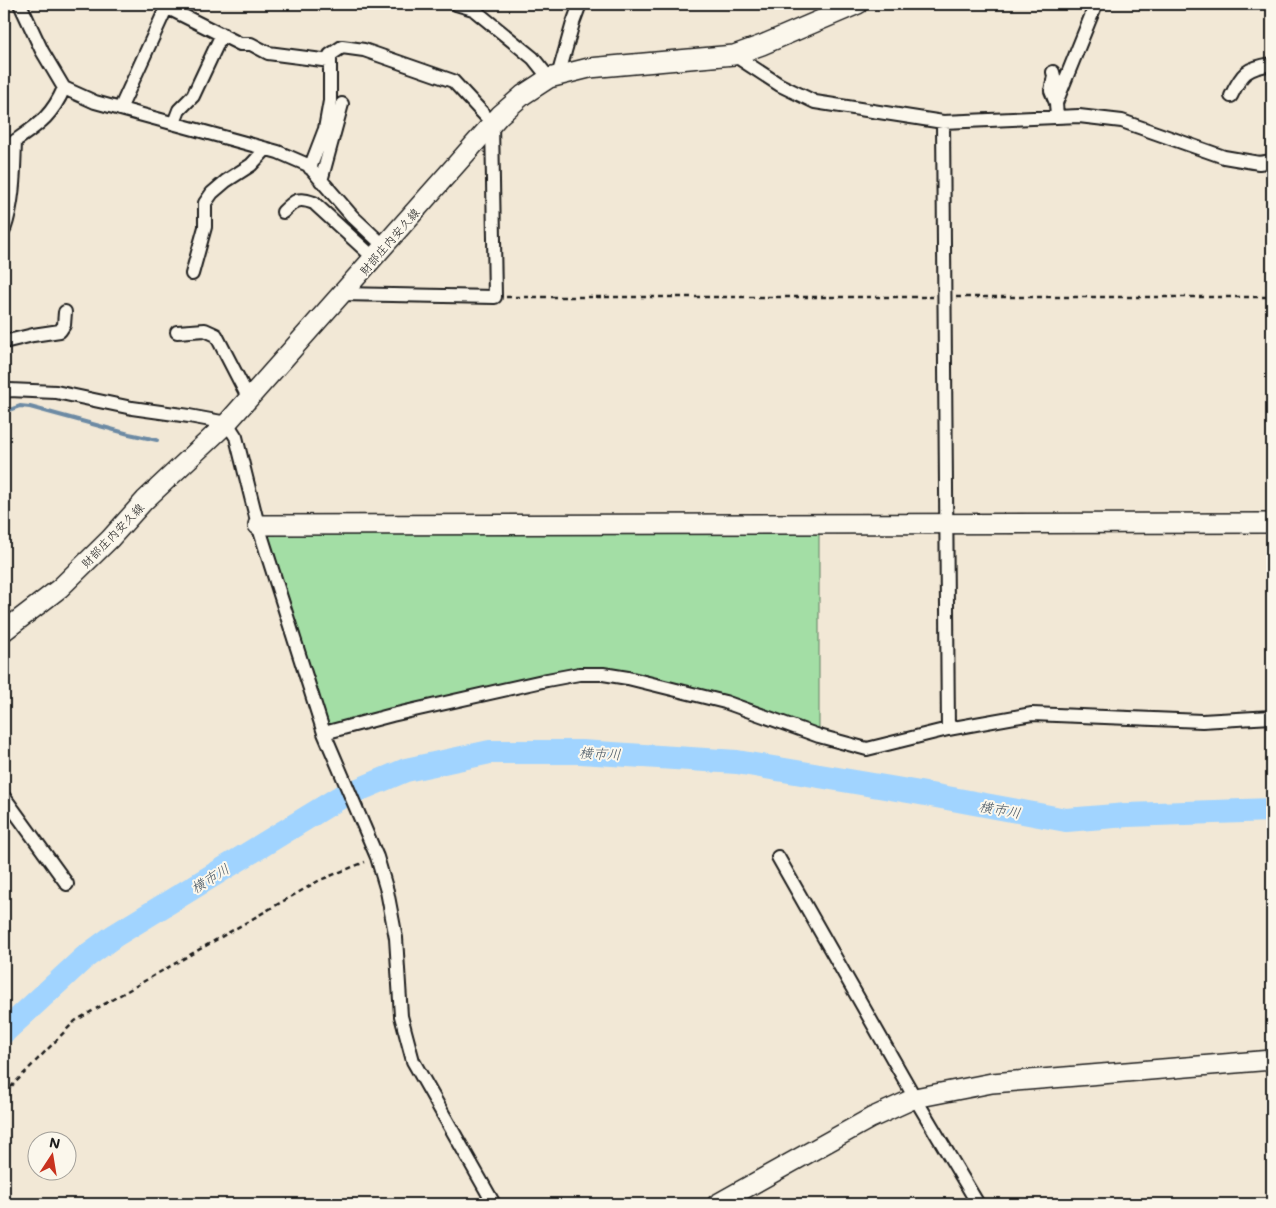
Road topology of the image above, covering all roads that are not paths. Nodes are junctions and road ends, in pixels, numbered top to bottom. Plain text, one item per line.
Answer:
1 (20, 4) edge
2 (456, 4) edge
3 (580, 4) edge
4 (858, 4) edge
5 (1096, 4) edge
6 (167, 6) edge
7 (222, 34) junction
8 (734, 55) junction
9 (330, 61) junction
10 (1272, 64) edge
11 (1053, 72) dead end
12 (553, 77) junction
13 (64, 88) junction
14 (1231, 96) dead end
15 (1056, 103) junction
16 (342, 104) dead end
17 (120, 108) junction
18 (1056, 117) junction
19 (943, 122) junction
20 (174, 123) junction
21 (492, 124) junction
22 (9, 138) edge
23 (266, 149) junction
24 (1272, 161) edge
25 (310, 168) junction
26 (321, 181) junction
27 (283, 212) dead end
28 (4, 230) edge
29 (379, 252) junction
30 (192, 274) dead end
31 (342, 294) junction
32 (65, 312) dead end
33 (177, 332) dead end
34 (4, 342) edge
35 (4, 377) edge
36 (6, 391) edge
37 (249, 399) junction
38 (227, 423) junction
39 (1272, 523) edge
40 (946, 524) junction
41 (258, 525) junction
42 (4, 631) edge
43 (1272, 717) edge
44 (948, 729) junction
45 (324, 733) junction
46 (4, 796) edge
47 (778, 857) dead end
48 (67, 884) dead end
49 (1272, 1060) edge
50 (915, 1098) junction
51 (494, 1204) edge
52 (717, 1204) edge
53 (978, 1204) edge

1 - 13 street
2 - 12 street
3 - 12 street
4 - 8 street, 財部庄内安久線
5 - 15 street
6 - 7 street
6 - 17 street
7 - 9 street
7 - 20 street
8 - 12 street, 財部庄内安久線
8 - 19 street
9 - 21 street
9 - 25 street
10 - 14 street
11 - 15 street
12 - 21 street, 財部庄内安久線
13 - 17 street
13 - 22 street
15 - 18 street
16 - 26 street
17 - 20 street
18 - 19 street
18 - 24 street
19 - 40 street
20 - 23 street
21 - 29 street, 財部庄内安久線
21 - 31 street
22 - 28 street
23 - 25 street
23 - 30 street
25 - 26 street
26 - 29 street
27 - 29 street
29 - 31 street, 財部庄内安久線
31 - 37 street, 財部庄内安久線
32 - 34 street
33 - 37 street
35 - 36 street
36 - 38 street
37 - 38 street, 財部庄内安久線
38 - 41 street
38 - 42 street, 財部庄内安久線
39 - 40 street
40 - 41 street
40 - 44 street
41 - 45 street
43 - 44 street
44 - 45 street
45 - 51 street
46 - 48 street
47 - 50 street
49 - 50 street
50 - 52 street
50 - 53 street

